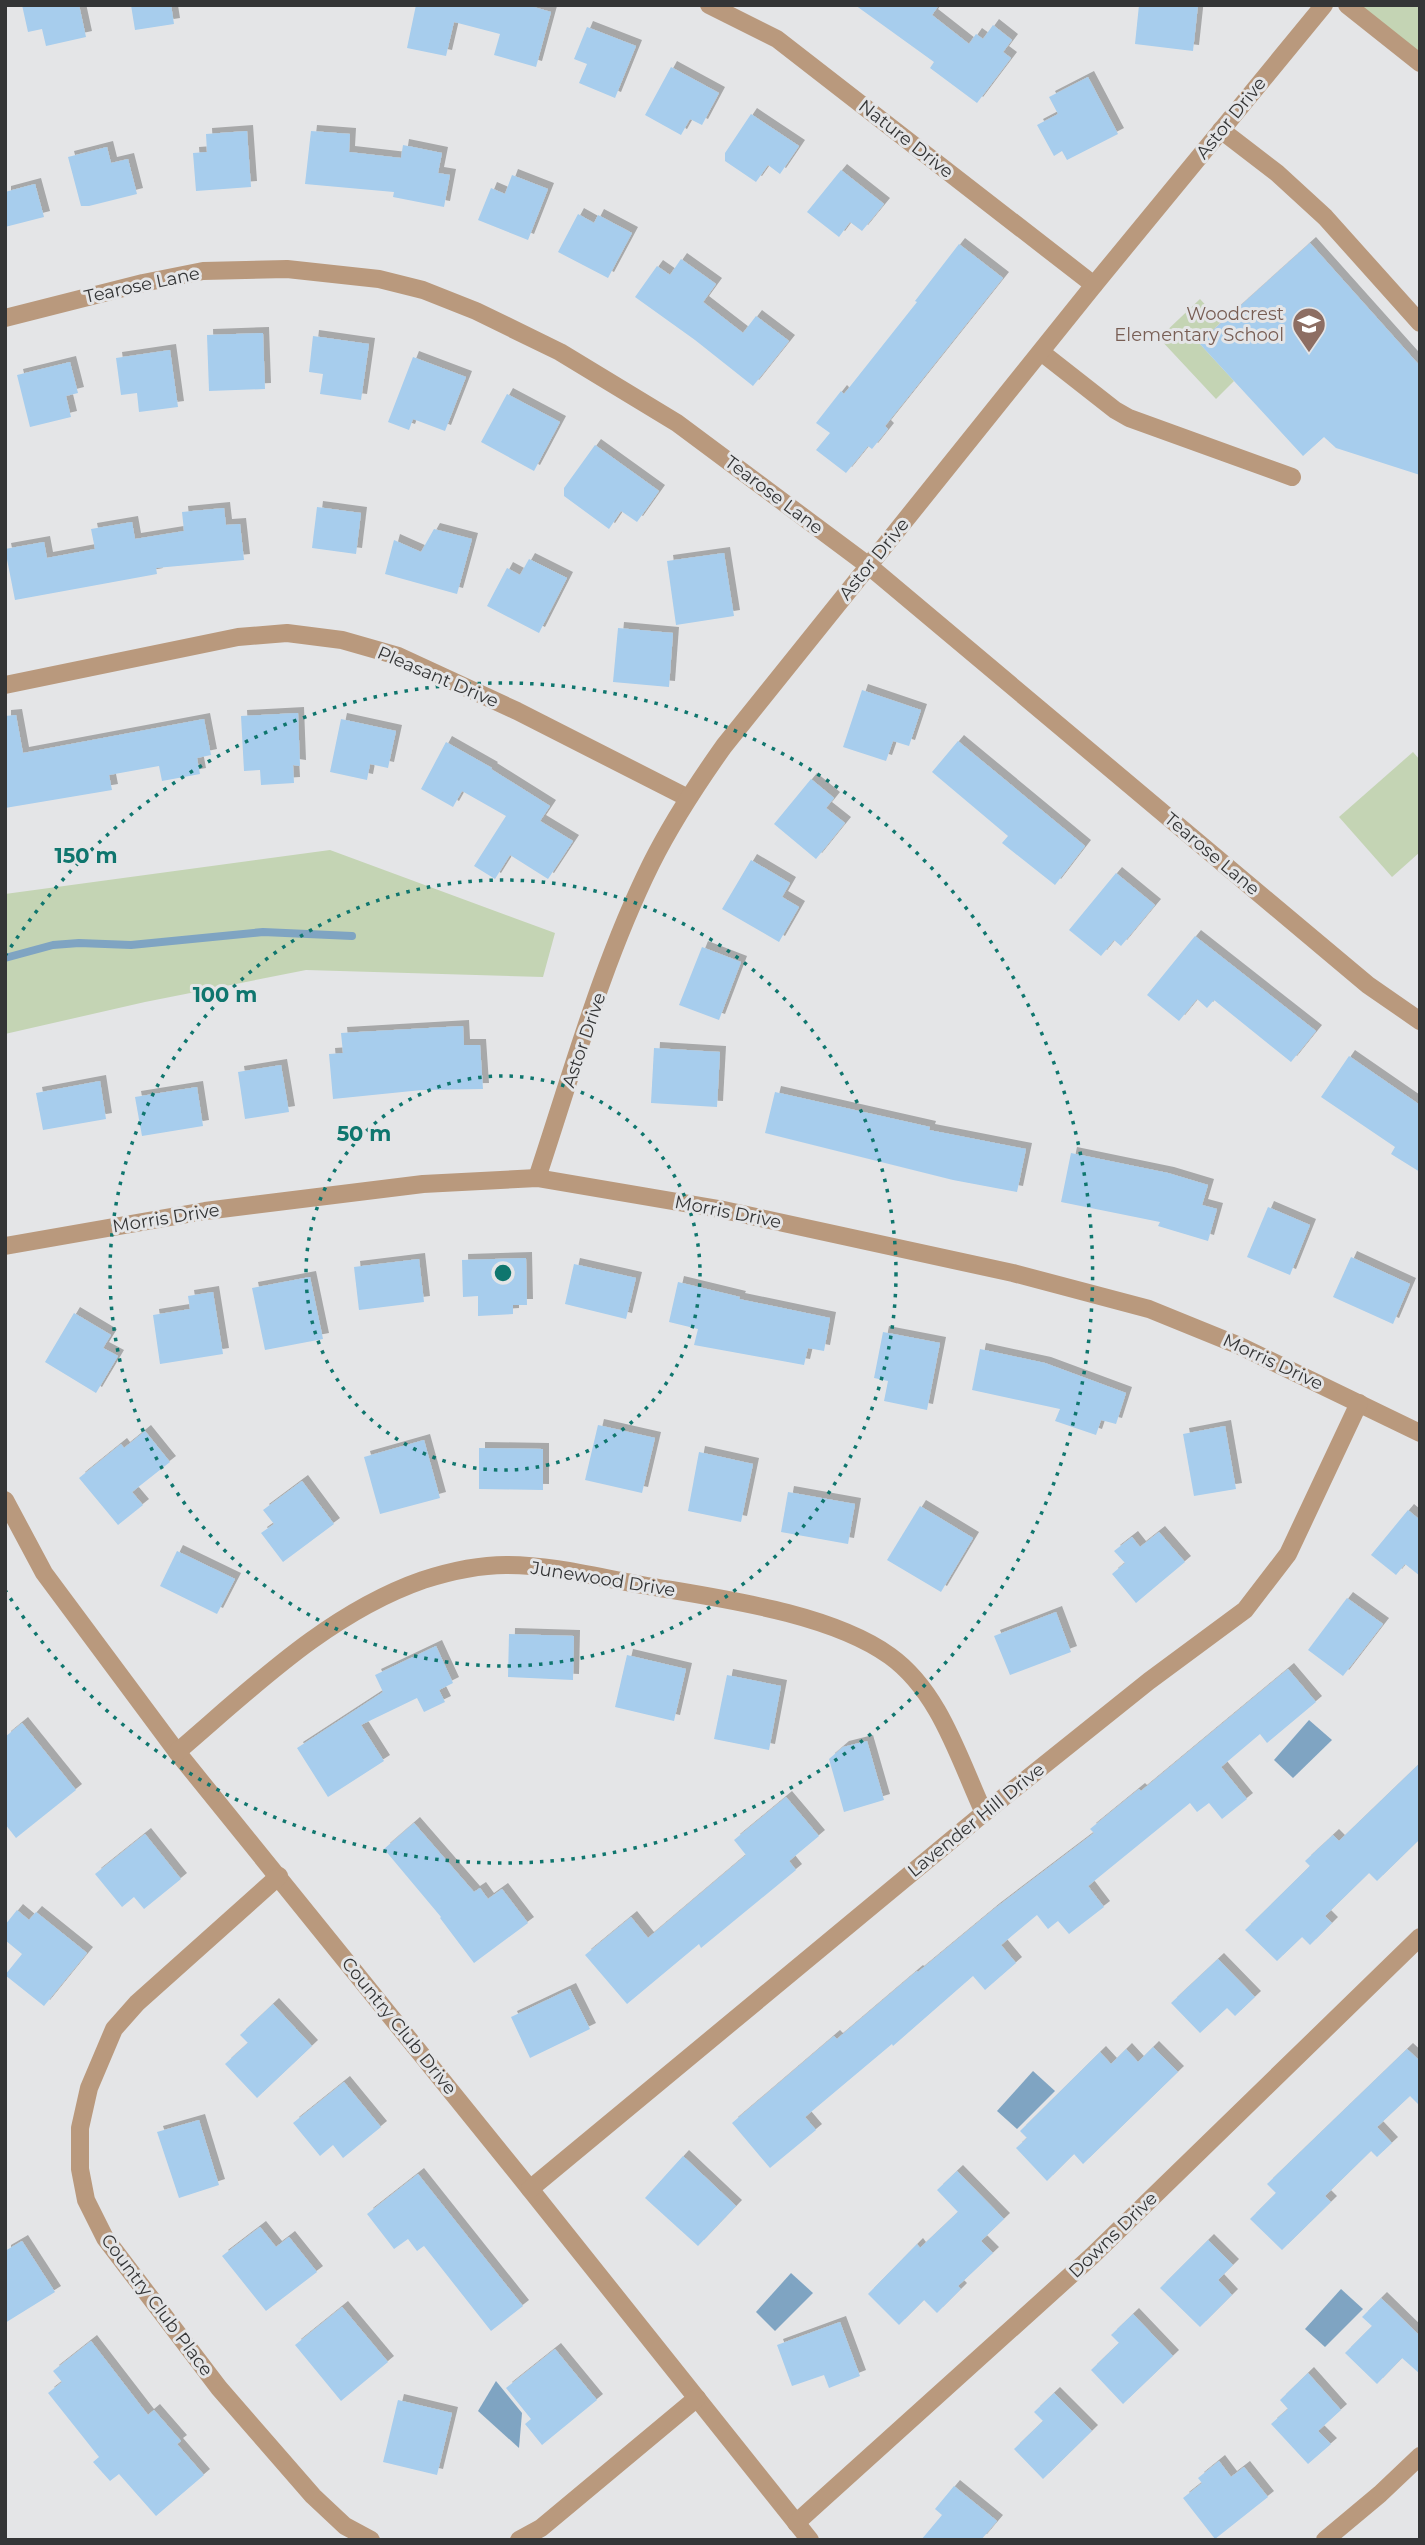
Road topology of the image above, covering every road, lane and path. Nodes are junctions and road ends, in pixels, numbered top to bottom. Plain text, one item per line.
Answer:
1 (709, 5) edge
2 (1324, 5) edge
3 (1347, 5) edge
4 (1420, 63) edge
5 (1221, 130) junction
6 (1094, 285) junction
7 (5, 318) edge
8 (1420, 323) edge
9 (1041, 352) junction
10 (1292, 477) dead end
11 (869, 566) junction
12 (5, 685) edge
13 (688, 798) junction
14 (1420, 1021) edge
15 (537, 1178) junction
16 (5, 1246) edge
17 (1359, 1402) junction
18 (1420, 1433) edge
19 (5, 1500) edge
20 (177, 1752) junction
21 (984, 1813) junction
22 (279, 1876) junction
23 (1420, 1937) edge
24 (530, 2189) junction
25 (697, 2399) junction
26 (1420, 2456) edge
27 (796, 2523) junction
28 (371, 2540) edge
29 (519, 2540) edge
30 (810, 2540) edge
31 (1325, 2540) edge

1 - 6 street, Nature Drive
2 - 5 street, Astor Drive
3 - 4 street
5 - 6 street, Astor Drive
5 - 8 street
6 - 9 street, Astor Drive
7 - 11 street, Tearose Lane
9 - 10 street
9 - 11 street, Astor Drive
11 - 13 street, Astor Drive
11 - 14 street, Tearose Lane
12 - 13 street, Pleasant Drive
13 - 15 street, Astor Drive
15 - 16 street, Morris Drive
15 - 17 street, Morris Drive
17 - 18 street, Morris Drive
17 - 21 street, Lavender Hill Drive
19 - 20 street, Country Club Drive
20 - 21 street, Junewood Drive
20 - 22 street, Country Club Drive
21 - 24 street, Lavender Hill Drive
22 - 24 street, Country Club Drive
22 - 28 street, Country Club Place
23 - 27 street, Downs Drive
24 - 25 street, Country Club Drive
25 - 27 street, Country Club Drive
25 - 29 street
26 - 31 street
27 - 30 street, Country Club Drive

